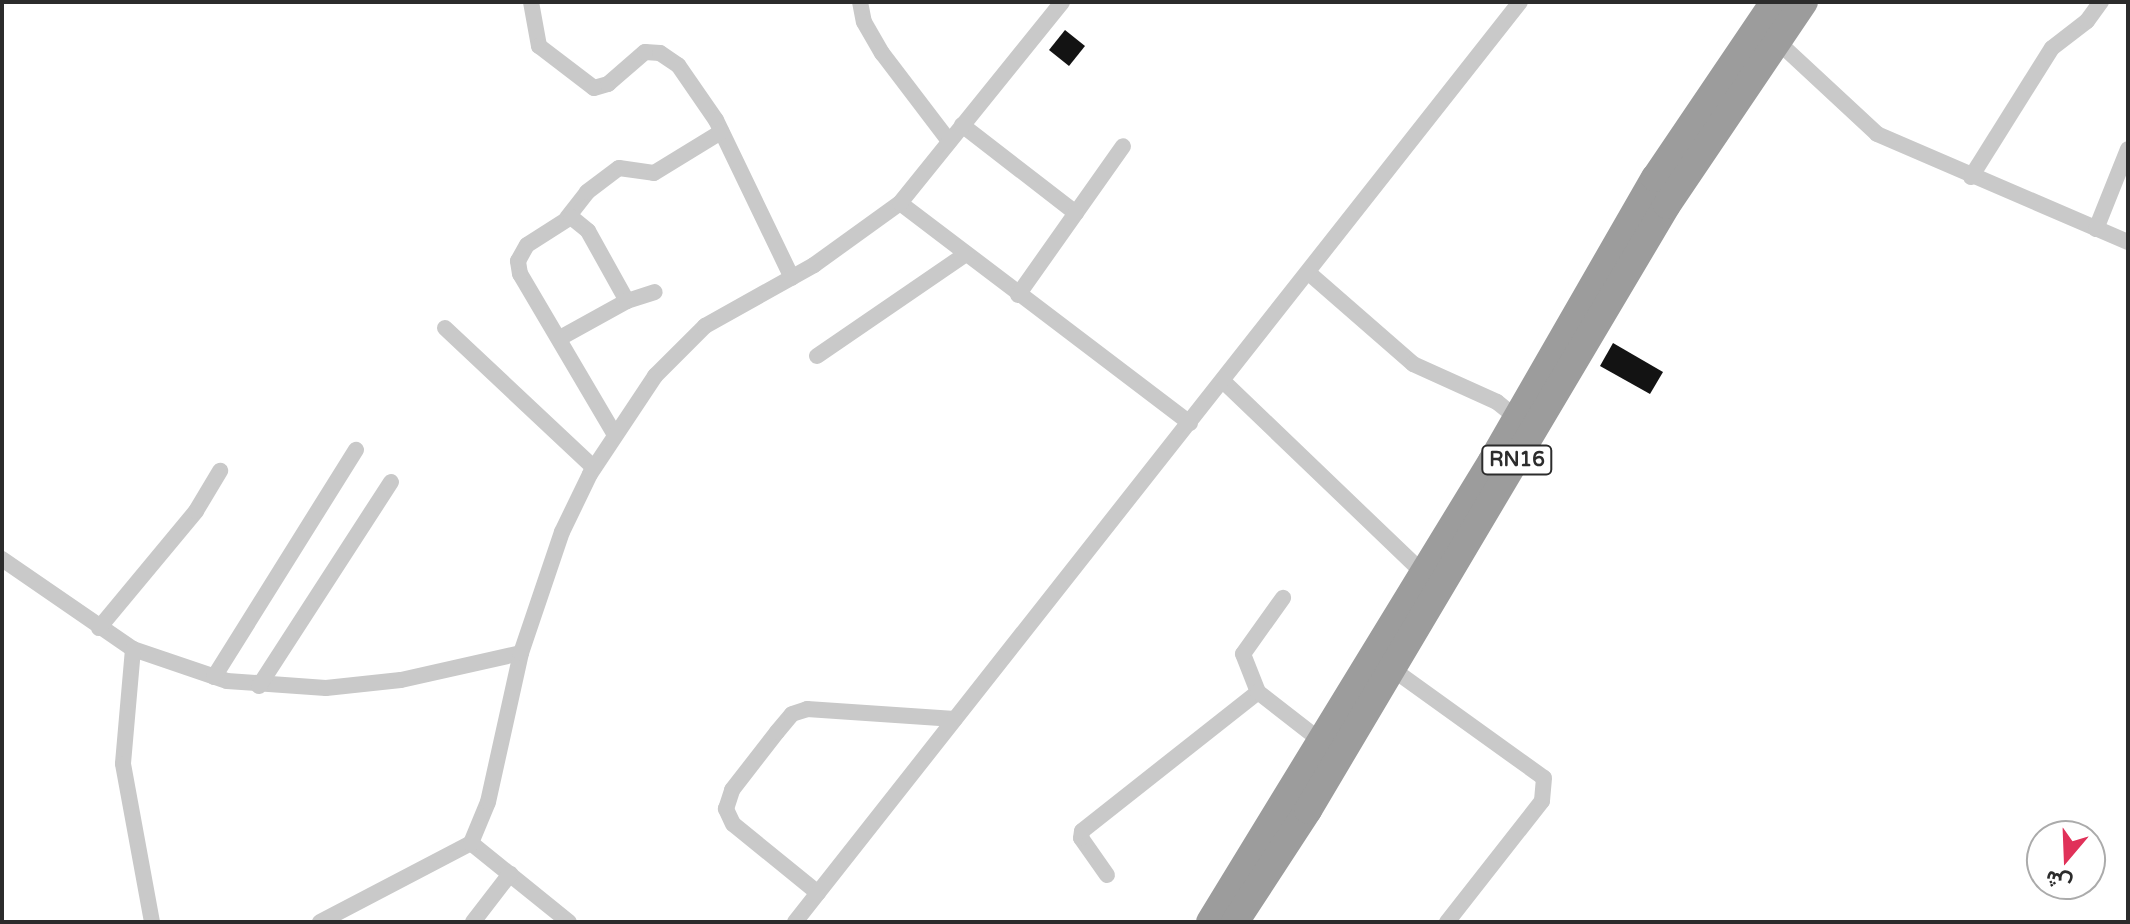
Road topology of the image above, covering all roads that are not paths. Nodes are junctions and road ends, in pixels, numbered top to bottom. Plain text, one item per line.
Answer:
1 (531, 2) edge
2 (860, 2) edge
3 (1062, 2) edge
4 (1520, 2) edge
5 (1774, 2) edge
6 (1804, 2) edge
7 (2101, 2) edge
8 (1776, 40) junction
9 (962, 125) junction
10 (721, 132) junction
11 (949, 141) junction
12 (1123, 146) dead end
13 (2128, 149) edge
14 (1971, 177) junction
15 (900, 203) junction
16 (1076, 213) junction
17 (567, 218) junction
18 (2096, 229) junction
19 (2128, 242) edge
20 (966, 254) junction
21 (1310, 274) junction
22 (792, 278) junction
23 (655, 292) dead end
24 (1018, 295) junction
25 (627, 301) junction
26 (445, 328) dead end
27 (560, 338) junction
28 (817, 356) dead end
29 (1224, 382) junction
30 (1517, 418) junction
31 (1190, 423) junction
32 (615, 435) junction
33 (356, 450) dead end
34 (594, 468) junction
35 (220, 471) dead end
36 (391, 482) dead end
37 (2, 559) edge
38 (1422, 572) junction
39 (1283, 598) dead end
40 (99, 628) junction
41 (133, 649) junction
42 (521, 653) junction
43 (1391, 668) junction
44 (214, 677) junction
45 (259, 686) junction
46 (1258, 692) junction
47 (955, 719) junction
48 (1321, 741) junction
49 (471, 843) junction
50 (510, 874) junction
51 (1107, 875) dead end
52 (818, 893) junction
53 (1246, 919) edge
54 (152, 922) edge
55 (321, 922) edge
56 (473, 922) edge
57 (569, 922) edge
58 (795, 922) edge
59 (1210, 922) edge
60 (1447, 922) edge

1 - 10 street
2 - 11 street
3 - 9 street
4 - 21 street
5 - 30 highway, RN16
6 - 8 highway, RN16
7 - 14 street
8 - 14 street
8 - 43 highway, RN16
9 - 11 street
9 - 16 street
10 - 17 street
10 - 22 street
11 - 15 street
12 - 16 street
13 - 18 street
14 - 18 street
15 - 20 street
15 - 22 street
16 - 24 street
17 - 25 street
17 - 27 street
18 - 19 street
20 - 24 street
20 - 28 street
21 - 29 street
21 - 30 street
22 - 32 street
23 - 25 street
24 - 31 street
25 - 27 street
26 - 34 street
27 - 32 street
29 - 31 street
29 - 38 street
30 - 38 highway, RN16
31 - 47 street
32 - 34 street
33 - 44 street
34 - 42 street
35 - 40 street
36 - 45 street
37 - 40 street
38 - 48 highway, RN16
39 - 46 street
40 - 41 street
41 - 44 street
41 - 54 street
42 - 45 street
42 - 49 street
43 - 53 highway, RN16
43 - 60 street
44 - 45 street
46 - 48 street
46 - 51 street
47 - 52 street
47 - 52 street
48 - 59 highway, RN16
49 - 50 street
49 - 55 street
50 - 56 street
50 - 57 street
52 - 58 street

